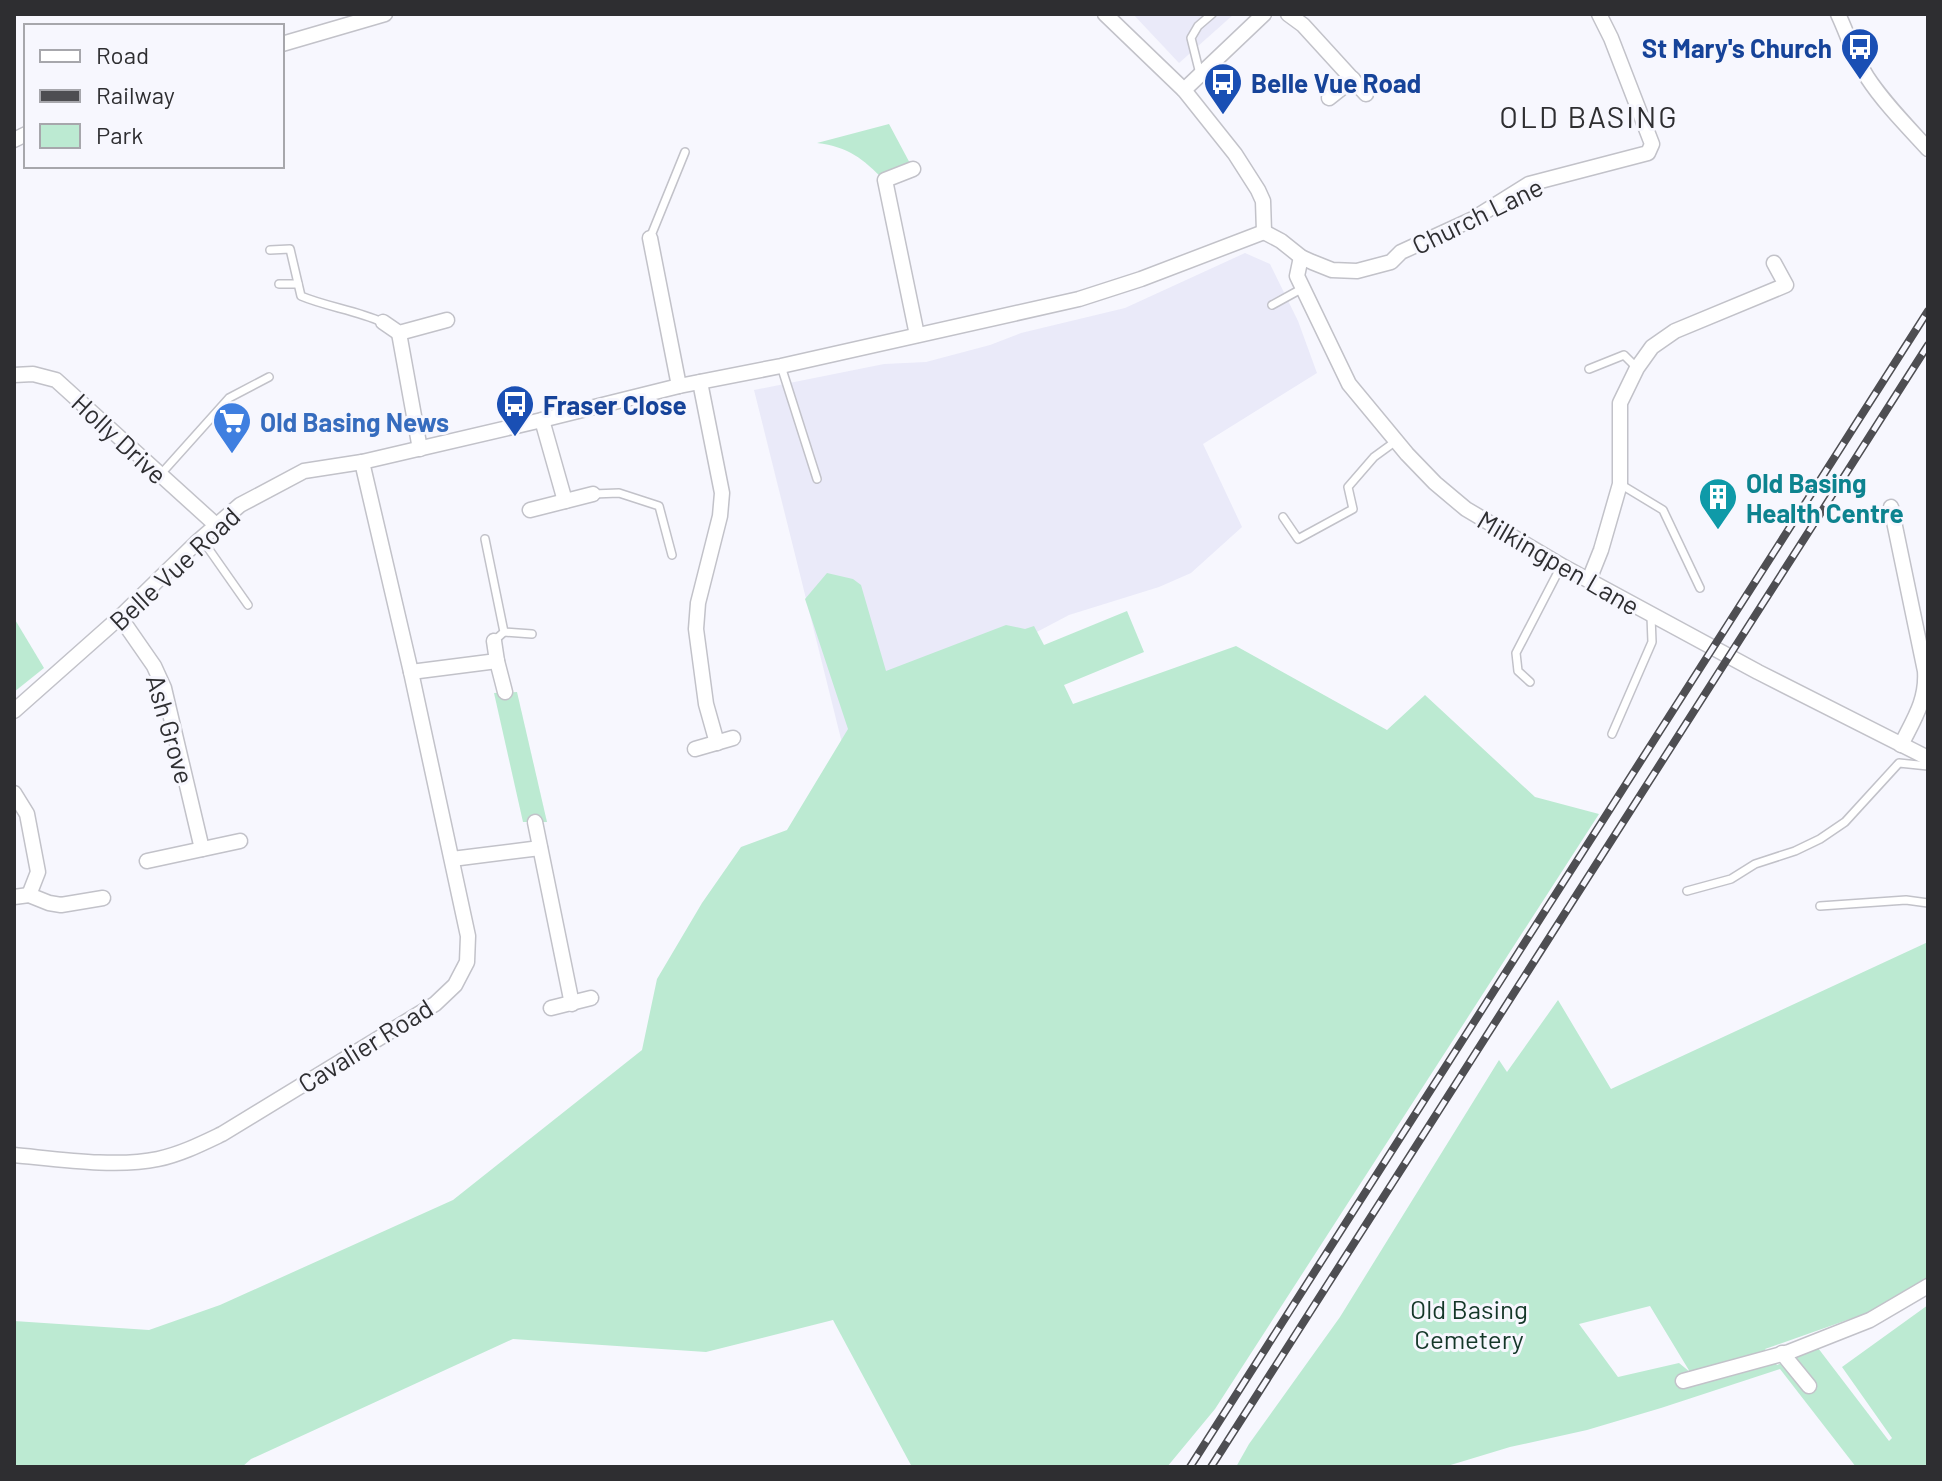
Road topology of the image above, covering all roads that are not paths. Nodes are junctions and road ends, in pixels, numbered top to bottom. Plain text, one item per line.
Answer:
1 (385, 14) edge
2 (1105, 14) edge
3 (1212, 14) edge
4 (1264, 14) edge
5 (1288, 14) edge
6 (1599, 14) edge
7 (1838, 14) edge
8 (284, 43) edge
9 (1200, 74) junction
10 (1353, 79) junction
11 (1184, 90) junction
12 (1366, 94) dead end
13 (1329, 98) dead end
14 (1928, 149) edge
15 (685, 152) dead end
16 (913, 169) dead end
17 (1264, 232) junction
18 (650, 238) joint
19 (270, 250) dead end
20 (1301, 257) junction
21 (1774, 263) dead end
22 (279, 284) dead end
23 (298, 284) junction
24 (1303, 288) junction
25 (1272, 305) dead end
26 (447, 320) dead end
27 (383, 322) joint
28 (399, 333) junction
29 (917, 335) junction
30 (781, 366) junction
31 (1637, 368) junction
32 (1589, 369) dead end
33 (14, 375) edge
34 (269, 377) dead end
35 (700, 382) junction
36 (679, 386) junction
37 (542, 420) junction
38 (1396, 441) junction
39 (420, 449) junction
40 (362, 462) junction
41 (160, 475) junction
42 (817, 479) dead end
43 (1620, 484) junction
44 (593, 494) joint
45 (565, 501) junction
46 (1891, 507) dead end
47 (530, 510) dead end
48 (1283, 517) dead end
49 (216, 525) junction
50 (201, 538) junction
51 (485, 539) dead end
52 (672, 555) dead end
53 (1564, 567) junction
54 (1589, 580) junction
55 (1700, 588) dead end
56 (248, 605) dead end
57 (1651, 614) junction
58 (120, 617) junction
59 (532, 634) dead end
60 (499, 636) junction
61 (497, 661) junction
62 (411, 672) junction
63 (1530, 682) dead end
64 (505, 692) dead end
65 (14, 711) edge
66 (1612, 734) dead end
67 (733, 738) dead end
68 (717, 743) junction
69 (1901, 745) junction
70 (695, 749) dead end
71 (1928, 758) edge
72 (1928, 766) edge
73 (14, 793) edge
74 (535, 822) dead end
75 (240, 841) dead end
76 (540, 848) junction
77 (202, 849) junction
78 (452, 859) junction
79 (147, 861) dead end
80 (1687, 891) dead end
81 (21, 896) edge
82 (103, 898) dead end
83 (1928, 903) edge
84 (1820, 906) dead end
85 (591, 998) dead end
86 (572, 1004) junction
87 (551, 1008) dead end
88 (14, 1155) edge
89 (1928, 1286) edge
90 (1786, 1349) junction
91 (1679, 1378) dead end
92 (1809, 1386) dead end

1 - 8 street
2 - 11 street
3 - 9 lane
4 - 9 street
5 - 10 street
6 - 20 street, Church Lane
7 - 14 street
9 - 11 street
10 - 12 street
10 - 13 street
11 - 17 street
15 - 18 lane
16 - 29 street
17 - 20 street, Church Lane
17 - 29 street, Belle Vue Road
18 - 36 street
19 - 23 lane
20 - 24 street, Milkingpen Lane
21 - 31 street
22 - 23 lane
23 - 27 lane
24 - 25 lane
24 - 38 street, Milkingpen Lane
26 - 28 street
27 - 28 street
28 - 39 street
29 - 30 street, Belle Vue Road
30 - 35 street, Belle Vue Road
30 - 42 lane
31 - 32 lane
31 - 43 street
33 - 41 street, Holly Drive
34 - 41 lane
35 - 36 street, Belle Vue Road
35 - 68 street
36 - 37 street, Belle Vue Road
37 - 39 street, Belle Vue Road
37 - 45 street
38 - 48 lane
38 - 53 street, Milkingpen Lane
39 - 40 street, Belle Vue Road
40 - 49 street, Belle Vue Road
40 - 62 street, Cavalier Road
41 - 49 street, Holly Drive
43 - 54 street
43 - 55 lane
44 - 45 street
44 - 52 lane
45 - 47 street
46 - 69 street
49 - 50 street, Belle Vue Road
50 - 56 lane
50 - 58 street, Belle Vue Road
51 - 60 lane
53 - 54 street, Milkingpen Lane
53 - 63 lane
54 - 57 street, Milkingpen Lane
57 - 66 lane
57 - 69 street, Milkingpen Lane
58 - 65 street, Belle Vue Road
58 - 77 street, Ash Grove
59 - 60 lane
60 - 61 street
61 - 62 street
61 - 64 street
62 - 78 street, Cavalier Road
67 - 68 street
68 - 70 street
69 - 71 street, Milkingpen Lane
72 - 80 lane
73 - 81 street
74 - 76 street
75 - 77 street
76 - 78 street
76 - 86 street
77 - 79 street
78 - 88 street, Cavalier Road
81 - 82 street
83 - 84 lane
85 - 86 street
86 - 87 street
89 - 90 street
90 - 91 street
90 - 92 street

